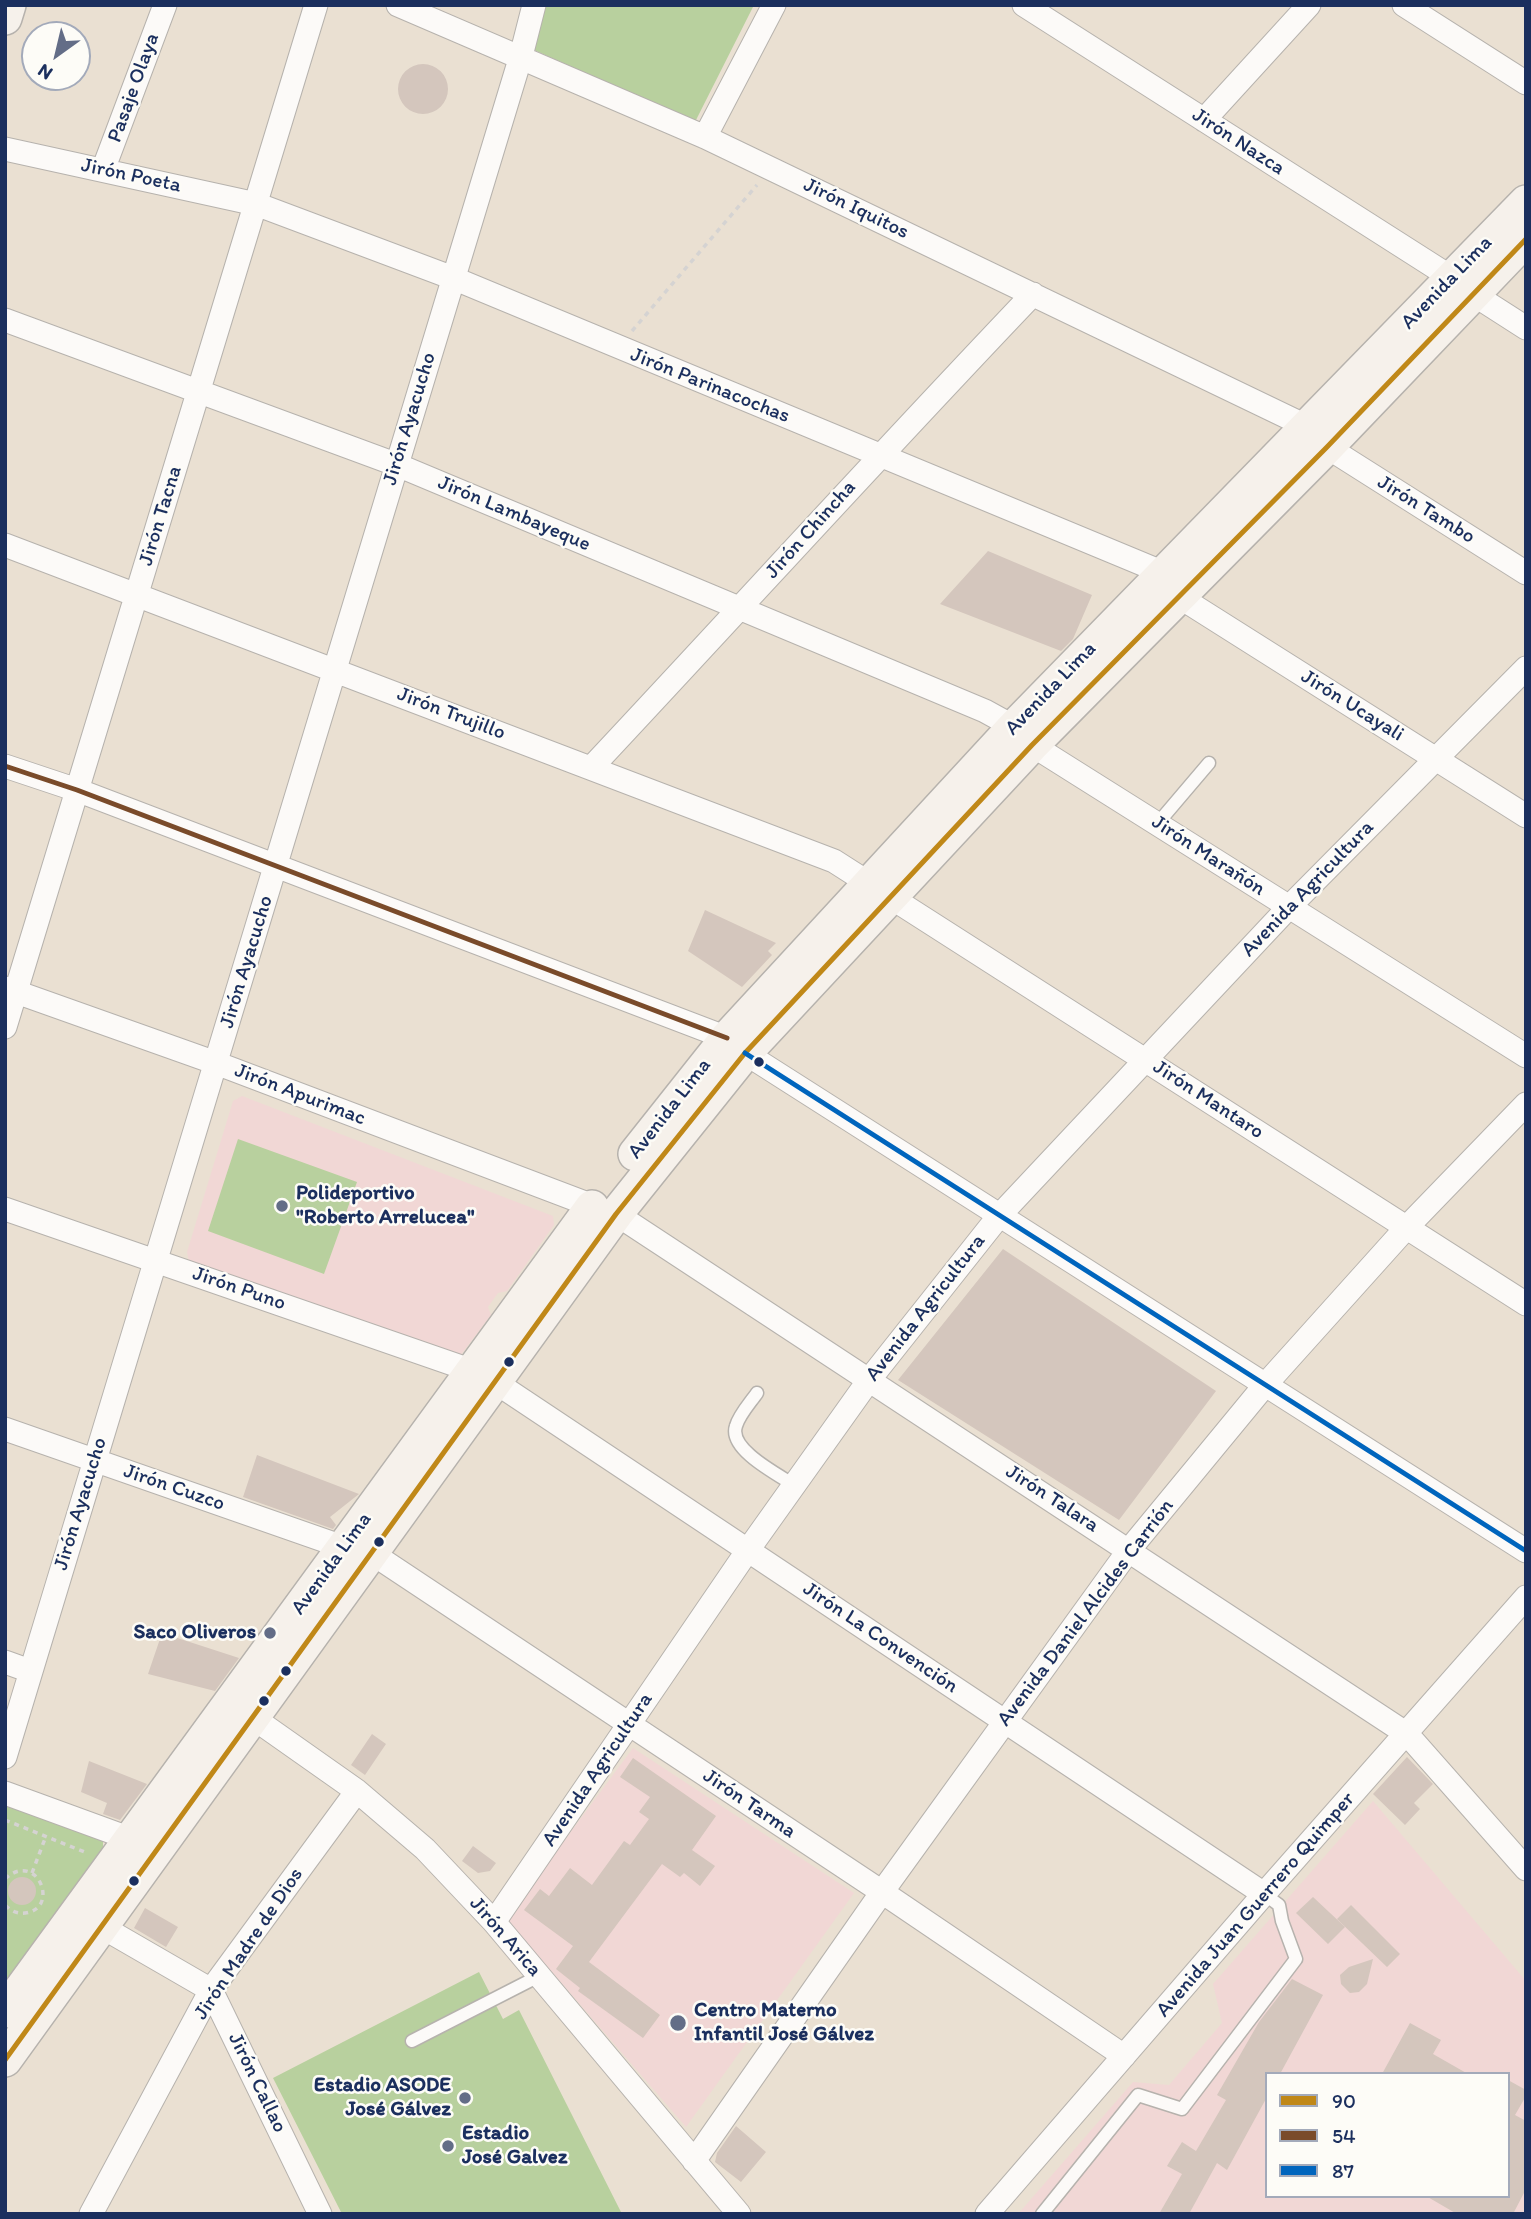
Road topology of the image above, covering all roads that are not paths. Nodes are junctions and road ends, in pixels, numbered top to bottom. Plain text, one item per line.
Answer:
1 (9, 5) edge
2 (165, 5) edge
3 (316, 5) edge
4 (398, 5) edge
5 (534, 5) edge
6 (774, 5) edge
7 (1024, 5) edge
8 (1309, 5) edge
9 (1404, 5) edge
10 (5, 18) edge
11 (520, 56) junction
12 (1526, 83) edge
13 (1203, 120) junction
14 (705, 137) junction
15 (5, 149) edge
16 (103, 170) junction
17 (1526, 202) edge
18 (256, 204) junction
19 (1526, 239) edge
20 (453, 278) junction
21 (1462, 286) junction
22 (1033, 294) junction
23 (5, 320) edge
24 (1526, 328) edge
25 (199, 390) junction
26 (1317, 437) junction
27 (879, 455) junction
28 (395, 464) junction
29 (5, 545) edge
30 (1526, 573) edge
31 (1171, 584) junction
32 (137, 594) junction
33 (740, 609) junction
34 (1526, 668) edge
35 (335, 669) junction
36 (1023, 736) junction
37 (1435, 759) junction
38 (1209, 764) dead end
39 (5, 766) edge
40 (591, 768) junction
41 (77, 790) junction
42 (1526, 817) edge
43 (1158, 823) junction
44 (276, 866) junction
45 (880, 889) junction
46 (1289, 907) junction
47 (11, 990) edge
48 (5, 1027) edge
49 (736, 1046) junction
50 (1526, 1056) edge
51 (1146, 1059) junction
52 (216, 1063) junction
53 (1526, 1104) edge
54 (5, 1209) edge
55 (605, 1210) junction
56 (999, 1216) junction
57 (1407, 1227) junction
58 (156, 1260) junction
59 (1526, 1304) edge
60 (484, 1376) junction
61 (869, 1380) junction
62 (1265, 1385) junction
63 (757, 1393) dead end
64 (5, 1429) edge
65 (94, 1460) junction
66 (794, 1485) junction
67 (358, 1550) junction
68 (748, 1550) junction
69 (1129, 1550) junction
70 (1526, 1551) edge
71 (1526, 1597) edge
72 (5, 1662) edge
73 (30, 1671) junction
74 (242, 1709) junction
75 (1005, 1721) junction
76 (630, 1725) junction
77 (1407, 1734) junction
78 (5, 1757) edge
79 (356, 1791) junction
80 (5, 1793) edge
81 (131, 1839) junction
82 (1526, 1869) edge
83 (881, 1892) junction
84 (1264, 1894) junction
85 (494, 1922) junction
86 (102, 1927) junction
87 (539, 1976) junction
88 (211, 1990) junction
89 (5, 2011) edge
90 (412, 2041) dead end
91 (1124, 2056) junction
92 (5, 2060) edge
93 (694, 2161) junction
94 (91, 2214) edge
95 (320, 2214) edge
96 (739, 2214) edge
97 (987, 2214) edge
98 (1042, 2214) edge

1 - 10 main road
2 - 16 street, Pasaje Olaya
3 - 18 street, Jirón Tacna
4 - 11 street, Jirón Iquitos
5 - 11 street, Jirón Ayacucho
6 - 14 street
7 - 13 street, Jirón Nazca
8 - 13 street
9 - 12 street
11 - 14 street, Jirón Iquitos
11 - 20 street, Jirón Ayacucho
13 - 21 street, Jirón Nazca
14 - 22 street, Jirón Iquitos
15 - 16 street, Jirón Poeta
16 - 18 street, Jirón Poeta
17 - 21 main road, Avenida Lima
18 - 20 street, Jirón Parinacochas
18 - 25 street, Jirón Tacna
19 - 21 main road, Avenida Lima
20 - 27 street, Jirón Parinacochas
20 - 28 street, Jirón Ayacucho
21 - 24 street, Jirón Nazca
21 - 26 main road, Avenida Lima
22 - 26 street, Jirón Iquitos
22 - 27 street, Jirón Chincha
23 - 25 street, Jirón Lambayeque
25 - 28 street, Jirón Lambayeque
25 - 32 street, Jirón Tacna
26 - 30 street, Jirón Tambo
26 - 31 main road, Avenida Lima
27 - 31 street, Jirón Parinacochas
27 - 33 street, Jirón Chincha
28 - 33 street, Jirón Lambayeque
28 - 35 street, Jirón Ayacucho
29 - 32 street, Jirón Trujillo
31 - 36 main road, Avenida Lima
31 - 37 street, Jirón Ucayali
32 - 35 street, Jirón Trujillo
32 - 41 street, Jirón Tacna
33 - 36 street, Jirón Lambayeque
33 - 40 street, Jirón Chincha
34 - 37 street, Avenida Agricultura
35 - 40 street, Jirón Trujillo
35 - 44 street, Jirón Ayacucho
36 - 43 street, Jirón Marañón
36 - 45 main road, Avenida Lima
37 - 42 street, Jirón Ucayali
37 - 46 street, Avenida Agricultura
38 - 43 lane
39 - 41 street
40 - 45 street, Jirón Trujillo
41 - 44 street
41 - 47 street, Jirón Tacna
43 - 46 street, Jirón Marañón
44 - 49 street
44 - 52 street, Jirón Ayacucho
45 - 49 main road, Avenida Lima
45 - 51 street, Jirón Mantaro
46 - 50 street, Jirón Marañón
46 - 51 street, Avenida Agricultura
47 - 48 street, Jirón Tacna
47 - 52 street, Jirón Apurimac
49 - 55 main road, Avenida Lima
49 - 56 street
51 - 56 street, Avenida Agricultura
51 - 57 street, Jirón Mantaro
52 - 55 street, Jirón Apurimac
52 - 58 street, Jirón Ayacucho
53 - 57 street, Avenida Daniel Alcides Carrión
54 - 58 street, Jirón Puno
55 - 60 main road, Avenida Lima
55 - 61 street, Jirón Talara
56 - 61 street, Avenida Agricultura
56 - 62 street
57 - 59 street, Jirón Mantaro
57 - 62 street, Avenida Daniel Alcides Carrión
58 - 60 street, Jirón Puno
58 - 65 street, Jirón Ayacucho
60 - 67 main road, Avenida Lima
60 - 68 street, Jirón La Convención
61 - 66 street, Avenida Agricultura
61 - 69 street, Jirón Talara
62 - 69 street, Avenida Daniel Alcides Carrión
62 - 70 street
63 - 66 lane
64 - 65 street, Jirón Cuzco
65 - 67 street, Jirón Cuzco
65 - 73 street, Jirón Ayacucho
66 - 68 street, Avenida Agricultura
67 - 74 main road, Avenida Lima
67 - 76 street, Jirón Tarma
68 - 75 street, Jirón La Convención
68 - 76 street, Avenida Agricultura
69 - 75 street, Avenida Daniel Alcides Carrión
69 - 77 street, Jirón Talara
71 - 77 street, Avenida Juan Guerrero Quimper
72 - 73 street
73 - 78 street, Jirón Ayacucho
74 - 79 street, Jirón Arica
74 - 81 main road, Avenida Lima
74 - 86 main road, Avenida Lima
75 - 83 street, Avenida Daniel Alcides Carrión
75 - 84 street, Jirón La Convención
76 - 83 street, Jirón Tarma
76 - 85 street, Avenida Agricultura
77 - 82 street, Jirón Talara
77 - 84 street, Avenida Juan Guerrero Quimper
79 - 85 street, Jirón Arica
79 - 88 street, Jirón Madre de Dios
80 - 81 street
81 - 89 main road, Avenida Lima
83 - 91 street, Jirón Tarma
83 - 93 street, Avenida Daniel Alcides Carrión
84 - 91 street, Avenida Juan Guerrero Quimper
84 - 98 lane
85 - 87 street, Jirón Arica
86 - 88 street
86 - 92 main road, Avenida Lima
87 - 90 lane
87 - 93 street, Jirón Arica
88 - 94 street, Jirón Madre de Dios
88 - 95 street, Jirón Callao
91 - 97 street, Avenida Juan Guerrero Quimper
93 - 96 street, Jirón Arica

